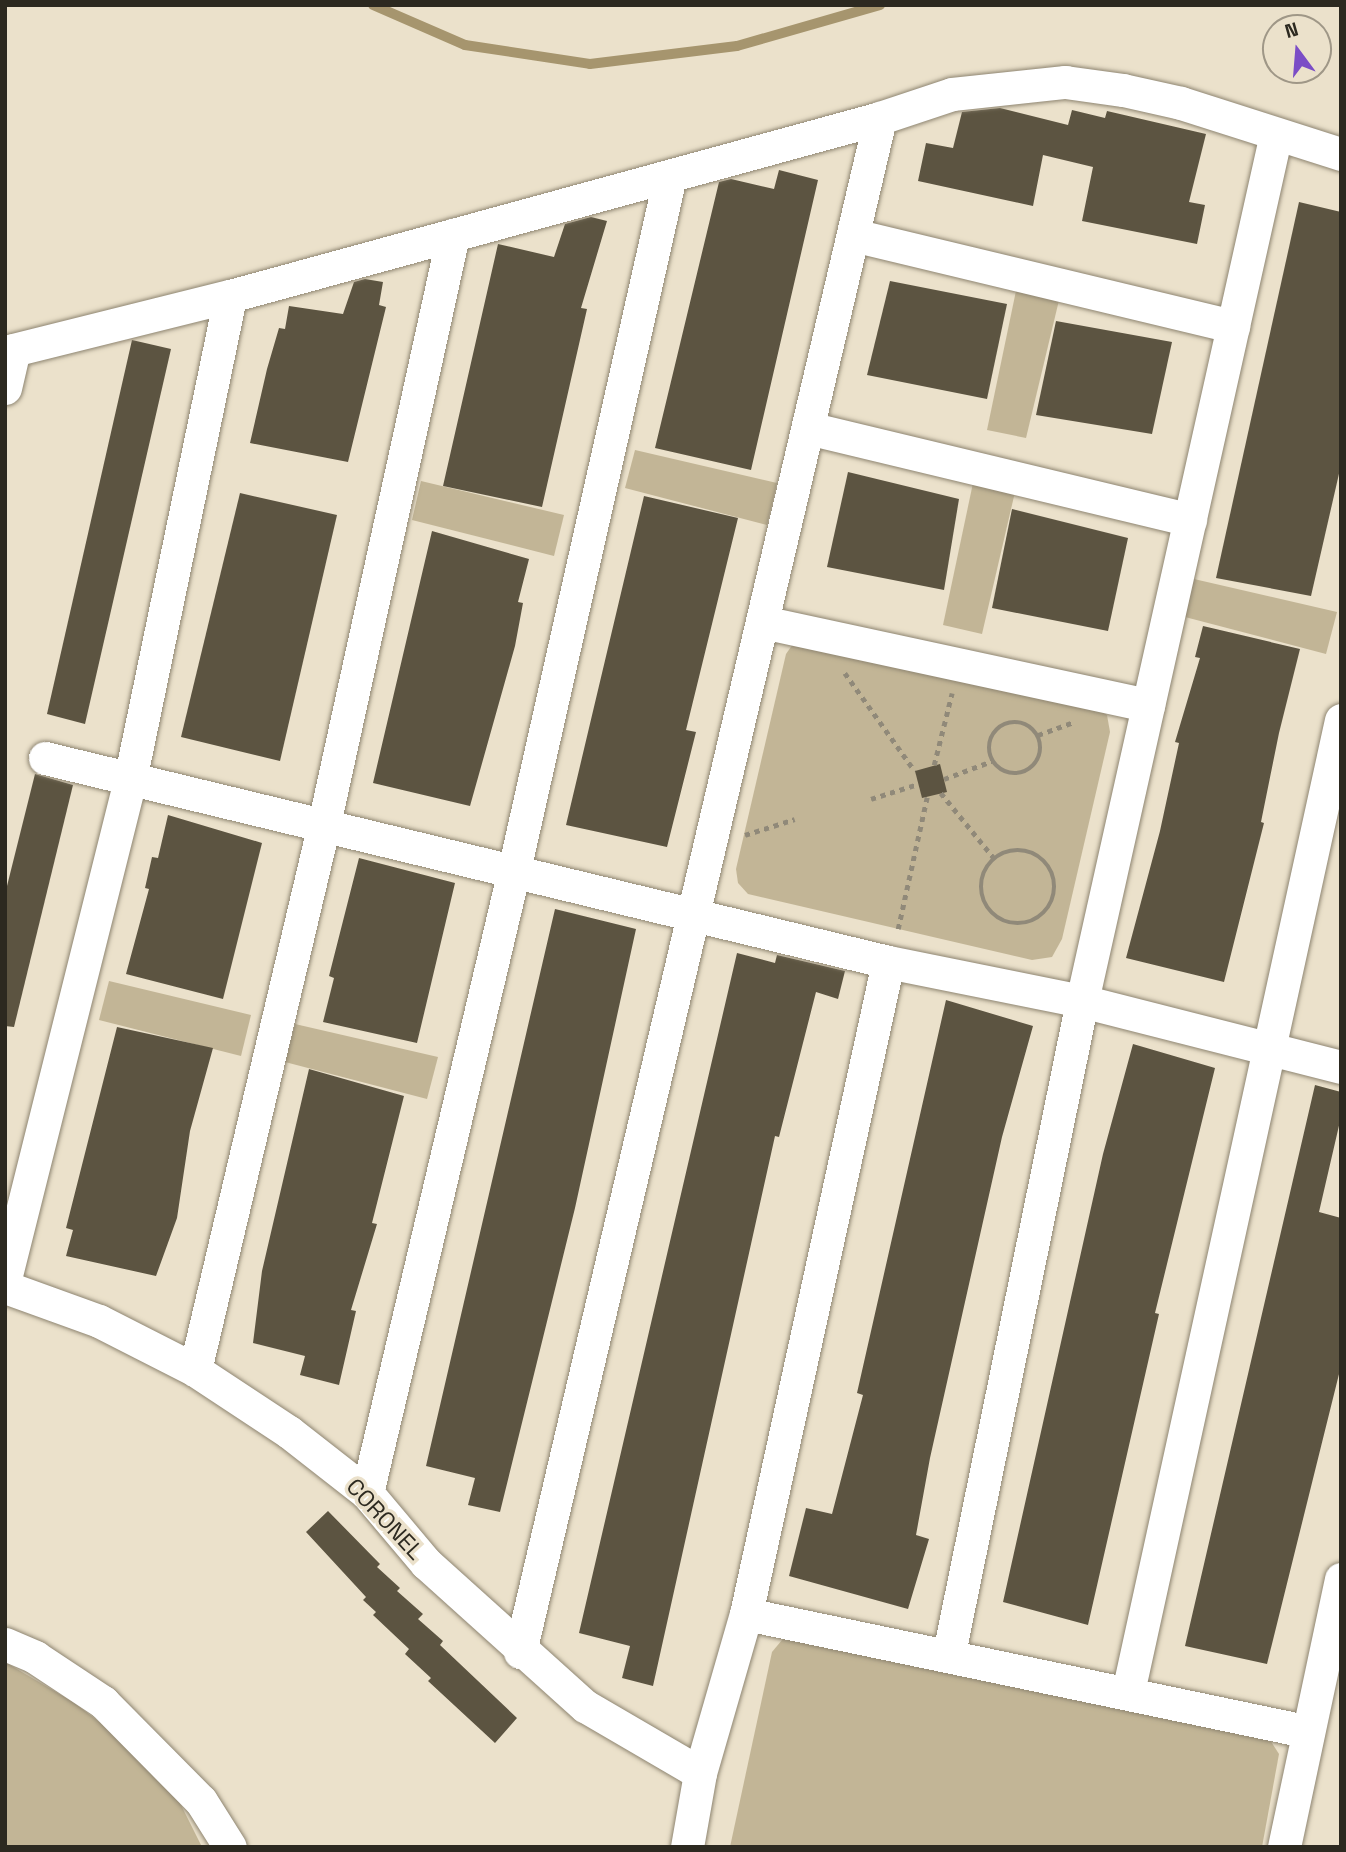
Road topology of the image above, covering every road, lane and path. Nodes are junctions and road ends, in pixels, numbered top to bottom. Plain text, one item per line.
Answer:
1 (880, 118) junction
2 (1276, 134) junction
3 (1341, 154) edge
4 (670, 176) junction
5 (453, 235) junction
6 (853, 235) junction
7 (230, 296) junction
8 (1233, 326) junction
9 (10, 351) edge
10 (5, 388) edge
11 (808, 428) junction
12 (1190, 520) junction
13 (763, 622) junction
14 (843, 669) dead end
15 (953, 688) dead end
16 (1148, 705) junction
17 (1341, 720) edge
18 (46, 758) dead end
19 (992, 761) junction
20 (934, 765) dead end
21 (915, 771) dead end
22 (944, 779) dead end
23 (130, 780) junction
24 (918, 784) dead end
25 (942, 793) dead end
26 (927, 797) dead end
27 (871, 799) dead end
28 (795, 819) dead end
29 (747, 822) dead end
30 (324, 824) junction
31 (744, 835) junction
32 (741, 846) dead end
33 (994, 858) junction
34 (514, 870) junction
35 (695, 914) junction
36 (886, 926) dead end
37 (898, 929) junction
38 (912, 932) dead end
39 (888, 962) junction
40 (1082, 1001) junction
41 (1268, 1050) junction
42 (1341, 1067) edge
43 (5, 1279) edge
44 (5, 1287) edge
45 (195, 1370) junction
46 (367, 1493) junction
47 (1341, 1579) edge
48 (746, 1614) junction
49 (5, 1644) edge
50 (520, 1652) junction
51 (949, 1653) junction
52 (1128, 1692) junction
53 (1306, 1731) junction
54 (700, 1773) junction
55 (230, 1847) edge
56 (688, 1847) edge
57 (1284, 1847) edge

1 - 2 street
1 - 4 street
1 - 6 street
2 - 3 street
2 - 8 street
4 - 5 street
4 - 34 street
5 - 7 street
5 - 30 street
6 - 8 street
6 - 11 street
7 - 9 street
7 - 23 street
8 - 12 street
9 - 10 street
11 - 12 street
11 - 13 street
12 - 16 street
13 - 16 street
13 - 35 street
14 - 21 path
15 - 20 path
16 - 40 street
17 - 41 street
18 - 23 street
19 - 19 path
19 - 22 path
23 - 30 street
23 - 43 street
24 - 27 path
25 - 33 path
26 - 37 path
28 - 31 path
29 - 31 path
30 - 34 street
30 - 45 street
31 - 32 path
33 - 33 path
34 - 35 street
34 - 46 street
35 - 39 street
35 - 50 street
36 - 37 path
37 - 38 path
39 - 40 street
39 - 48 street
40 - 41 street
40 - 51 street
41 - 42 street
41 - 52 street
44 - 45 street, CORONEL
45 - 46 street, CORONEL
46 - 50 street, CORONEL
47 - 53 street
48 - 51 street
48 - 54 street
49 - 55 street
50 - 54 street, CORONEL
51 - 52 street
52 - 53 street
53 - 57 street
54 - 56 street

